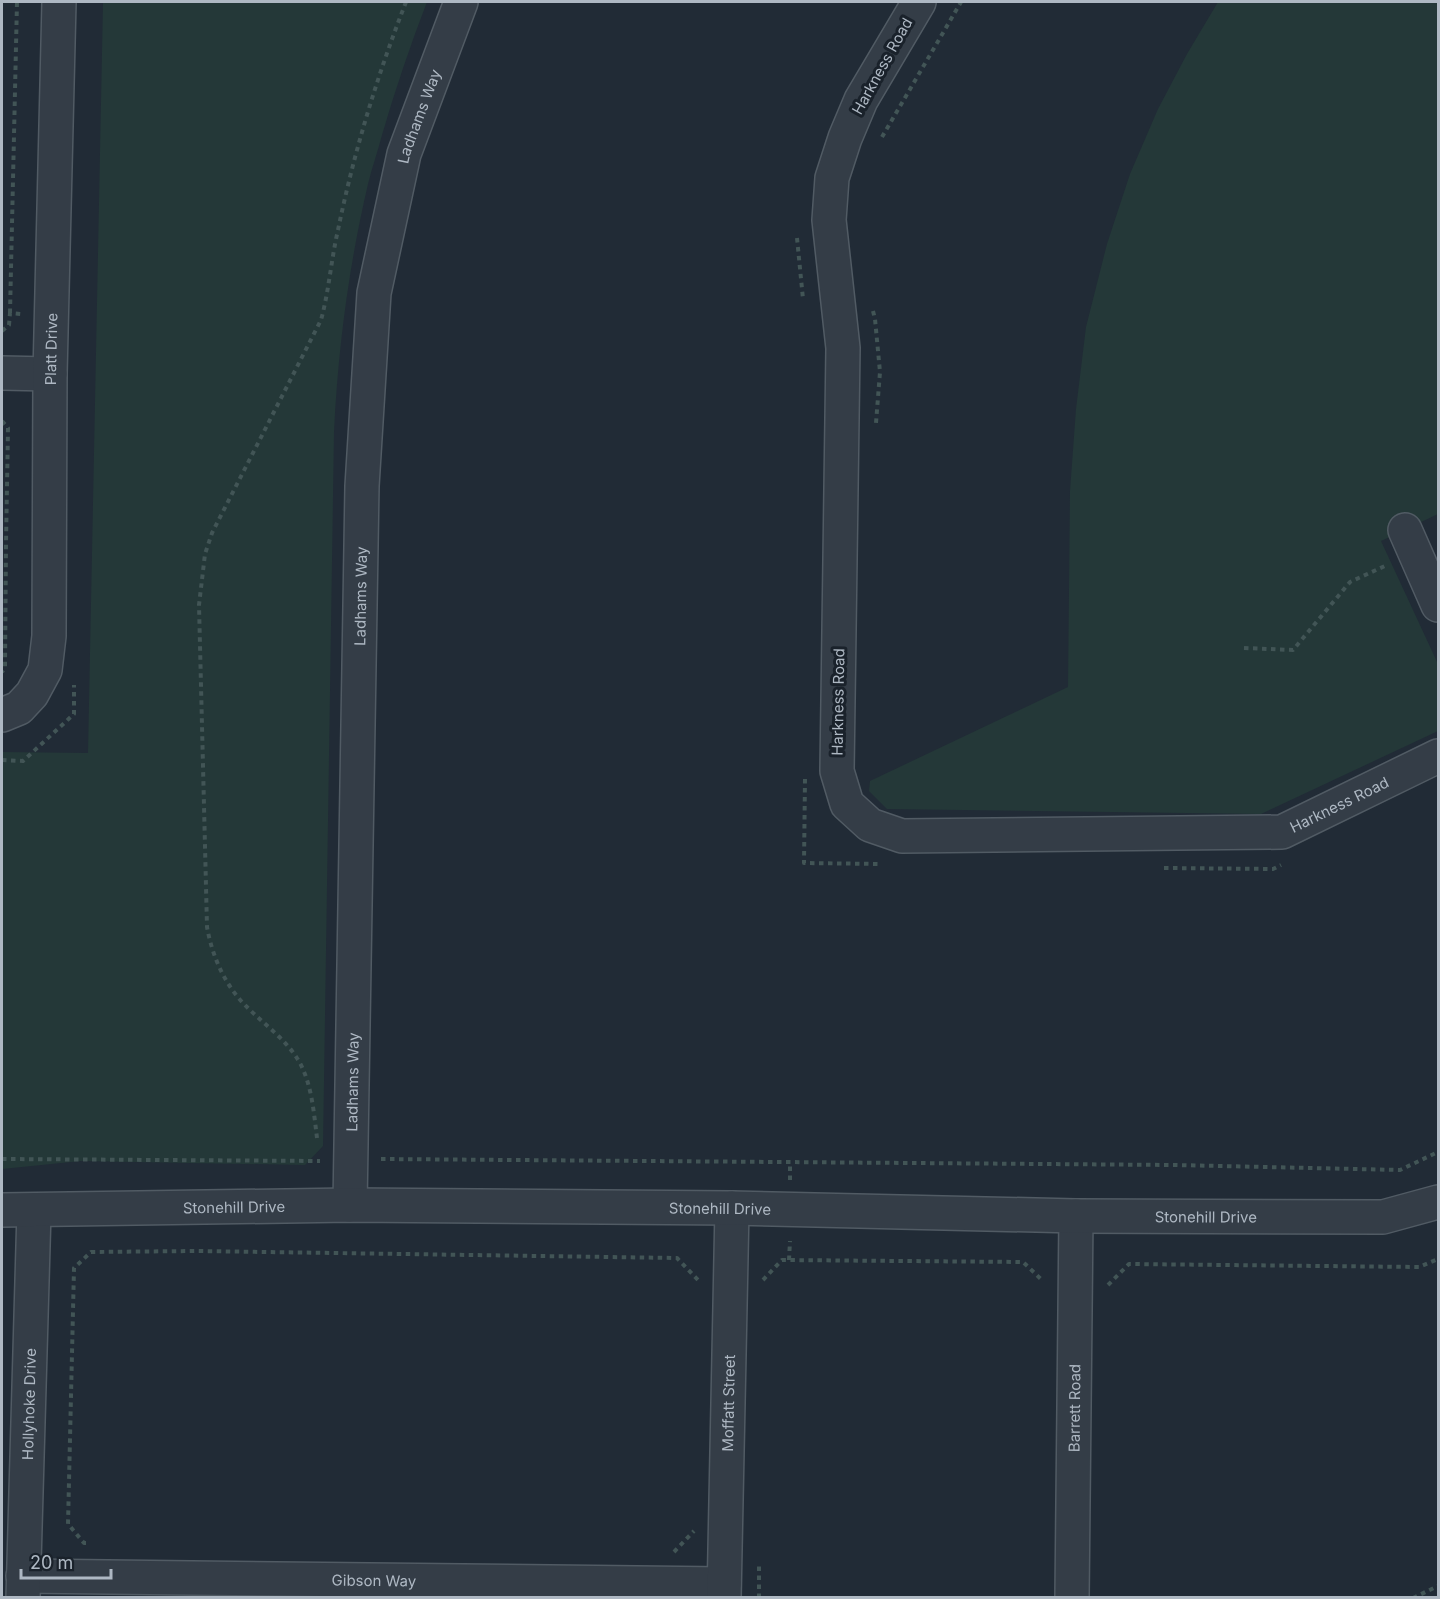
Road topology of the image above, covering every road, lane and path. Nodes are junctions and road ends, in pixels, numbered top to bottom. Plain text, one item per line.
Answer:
1 (17, 2) edge
2 (59, 2) edge
3 (406, 2) edge
4 (461, 2) edge
5 (919, 2) edge
6 (961, 2) edge
7 (881, 139) dead end
8 (797, 234) dead end
9 (804, 301) dead end
10 (873, 309) dead end
11 (10, 313) dead end
12 (2, 373) edge
13 (50, 374) junction
14 (2, 421) edge
15 (876, 432) dead end
16 (1410, 541) joint
17 (1438, 605) edge
18 (1244, 648) dead end
19 (2, 672) edge
20 (2, 715) edge
21 (1438, 756) edge
22 (805, 779) dead end
23 (886, 864) dead end
24 (1283, 864) dead end
25 (1156, 867) dead end
26 (318, 1146) dead end
27 (1438, 1152) edge
28 (330, 1158) junction
29 (2, 1159) edge
30 (1438, 1202) edge
31 (350, 1205) junction
32 (732, 1208) junction
33 (2, 1210) edge
34 (34, 1210) junction
35 (1076, 1216) junction
36 (74, 1268) dead end
37 (694, 1531) dead end
38 (666, 1553) dead end
39 (103, 1578) junction
40 (1438, 1586) edge
41 (23, 1587) edge
42 (394, 1589) edge
43 (724, 1591) edge
44 (1072, 1598) edge
45 (1413, 1598) edge

1 - 11 path
2 - 13 street, Platt Drive
3 - 26 path
4 - 28 street, Ladhams Way
5 - 21 street, Harkness Road
6 - 7 path
8 - 9 path
10 - 15 path
12 - 13 street
13 - 20 street, Platt Drive
14 - 19 path
16 - 17 street
16 - 18 path
22 - 23 path
24 - 25 path
27 - 28 path
28 - 29 path
28 - 31 street, Ladhams Way
30 - 35 street, Stonehill Drive
31 - 32 street, Stonehill Drive
31 - 34 street, Stonehill Drive
32 - 35 street, Stonehill Drive
32 - 43 street, Moffatt Street
33 - 34 street, Stonehill Drive
34 - 41 street, Hollyhoke Drive
35 - 44 street, Barrett Road
36 - 39 path
37 - 38 path
39 - 41 street, Gibson Way
39 - 42 street, Gibson Way
40 - 45 path
42 - 43 street, Gibson Way

